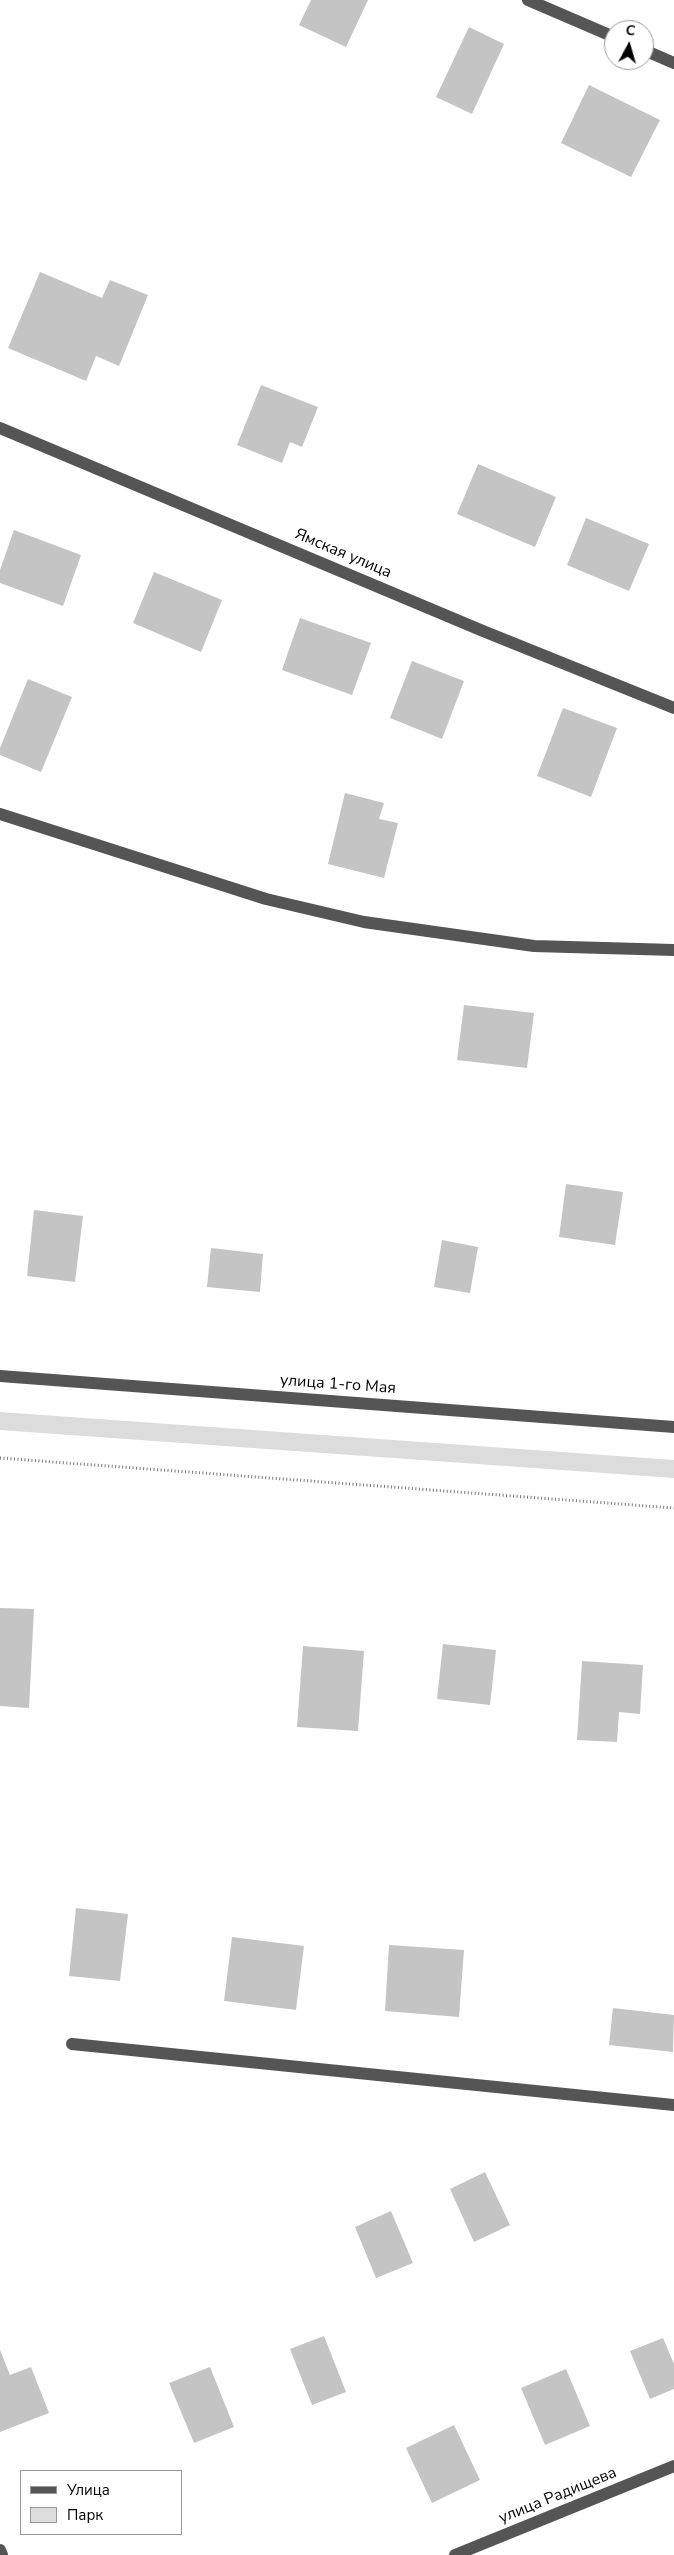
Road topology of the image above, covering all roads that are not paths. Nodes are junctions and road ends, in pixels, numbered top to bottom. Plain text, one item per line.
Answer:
1 (528, 0) edge
2 (604, 33) edge
3 (654, 55) edge
4 (674, 64) edge
5 (0, 428) edge
6 (674, 708) edge
7 (0, 814) edge
8 (674, 950) edge
9 (0, 1376) edge
10 (674, 1427) edge
11 (72, 2044) dead end
12 (674, 2105) edge
13 (674, 2466) edge
14 (0, 2550) edge
15 (2, 2555) edge
16 (455, 2555) edge

1 - 2 street
3 - 4 street
5 - 6 street, Ямская улица
7 - 8 street
9 - 10 street, улица 1-го Мая
11 - 12 street
13 - 16 street, улица Радищева
14 - 15 street

